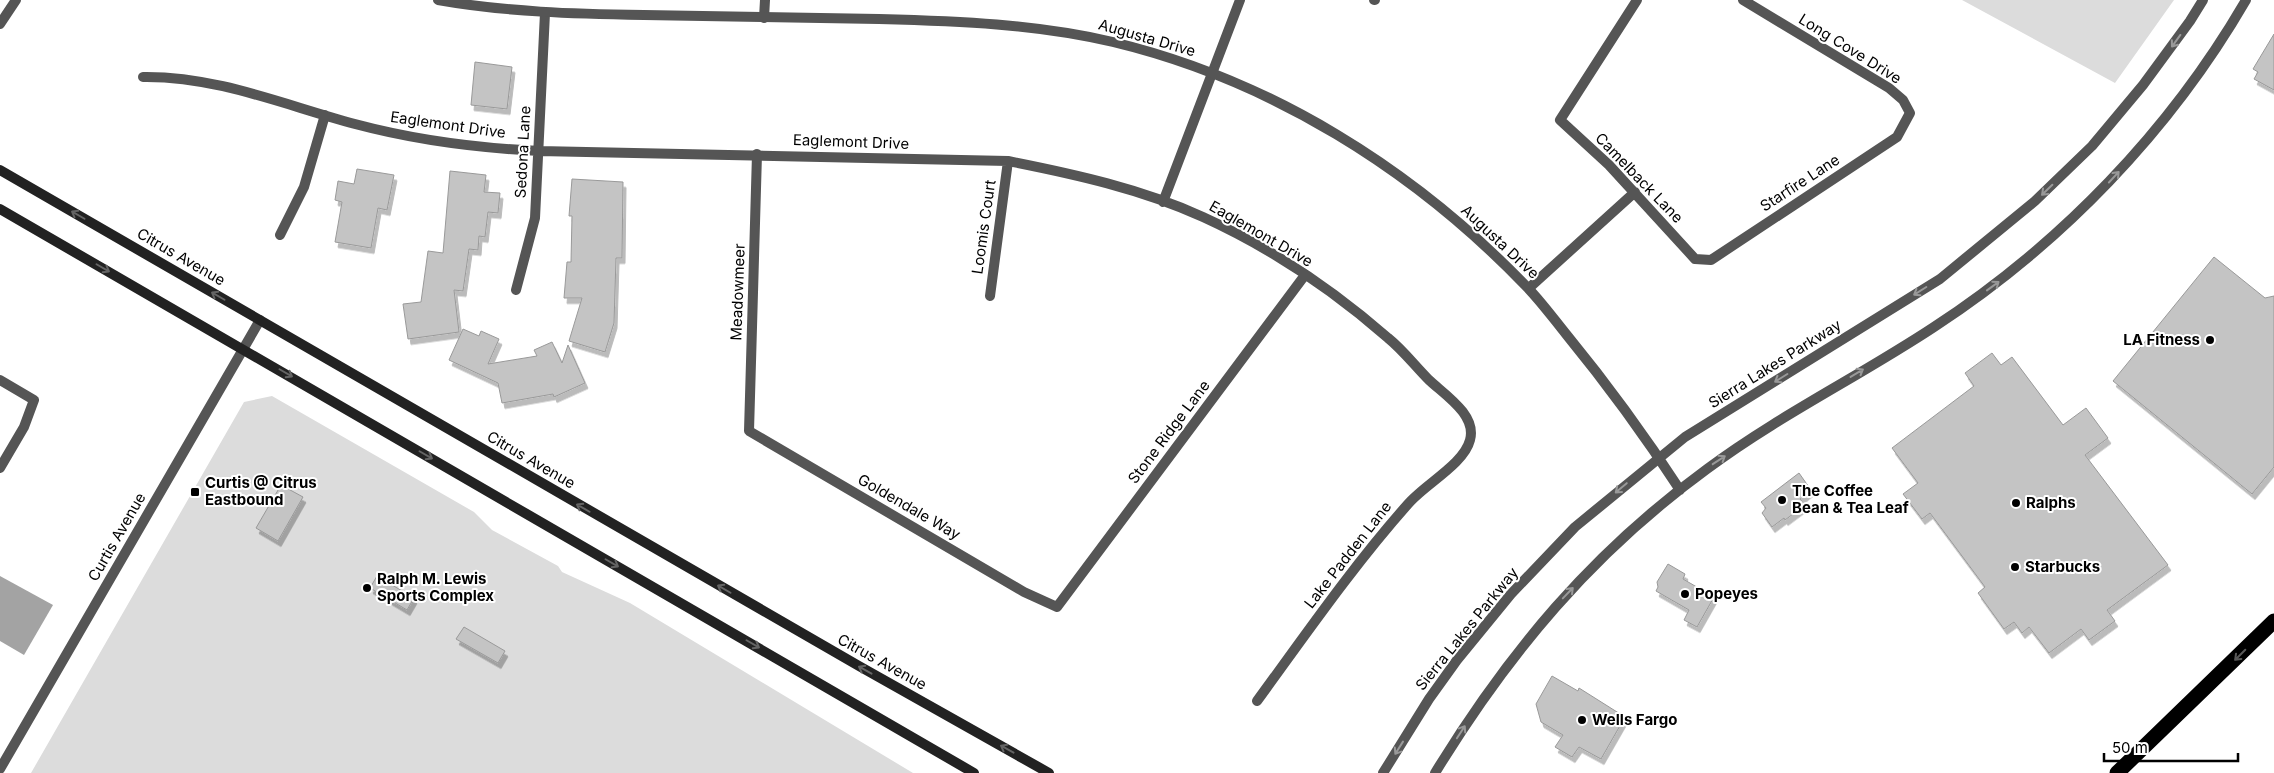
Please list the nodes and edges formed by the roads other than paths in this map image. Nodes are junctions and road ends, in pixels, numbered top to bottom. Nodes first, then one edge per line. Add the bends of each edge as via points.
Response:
1 (16, 0) edge
2 (438, 0) edge
3 (765, 0) edge
4 (1240, 0) edge
5 (1636, 0) edge
6 (1743, 0) edge
7 (2203, 0) edge
8 (2246, 0) edge
9 (545, 13) junction
10 (764, 18) junction
11 (0, 24) edge
12 (1212, 74) junction
13 (143, 77) dead end
14 (1910, 113) joint
15 (325, 115) junction
16 (539, 151) junction
17 (757, 154) junction
18 (1008, 161) junction
19 (0, 170) edge
20 (1635, 192) junction
21 (1163, 202) junction
22 (0, 209) edge
23 (280, 235) dead end
24 (1695, 259) joint
25 (1305, 276) junction
26 (1528, 288) junction
27 (516, 290) dead end
28 (990, 296) dead end
29 (260, 320) junction
30 (244, 348) junction
31 (0, 380) edge
32 (749, 431) joint
33 (1471, 438) joint
34 (1659, 458) junction
35 (0, 468) edge
36 (1680, 490) junction
37 (1056, 607) joint
38 (2274, 621) edge
39 (1257, 701) dead end
40 (0, 769) edge
41 (974, 773) edge
42 (1050, 773) edge
43 (1383, 773) edge
44 (1435, 773) edge
45 (2117, 773) edge

1 - 11 street
2 - 9 street, Augusta Drive
3 - 10 street
4 - 12 street
5 - 20 street, Camelback Lane via 1560,120
6 - 14 street, Long Cove Drive via 1889,88
7 -> 34 street, Sierra Lakes Parkway via 2143,86 2092,146 2035,201 1940,279 1695,431
36 -> 8 street via 1708,468 1819,396 1934,328 2002,279 2043,244 2147,141 2200,73
9 - 10 street, Augusta Drive
9 - 16 street, Sedona Lane
10 - 12 street, Augusta Drive via 996,24 1060,31 1113,42
12 - 21 street
12 - 26 street, Augusta Drive via 1305,116 1400,175 1465,228
13 - 15 street, Eaglemont Drive via 178,78 222,85
14 - 24 street, Starfire Lane via 1897,137 1711,260
15 - 16 street, Eaglemont Drive via 417,138
15 - 23 street via 304,187
16 - 17 street, Eaglemont Drive
16 - 27 street, Sedona Lane via 535,218
17 - 18 street, Eaglemont Drive
17 - 32 street, Meadowmeer
18 - 21 street, Eaglemont Drive via 1068,172
18 - 28 street, Loomis Court
29 -> 19 main road, Citrus Avenue
20 - 24 street, Camelback Lane
20 - 26 street
21 - 25 street, Eaglemont Drive via 1203,217
22 -> 30 main road
25 - 33 street, Eaglemont Drive via 1360,314 1390,340 1466,416
25 - 37 street, Stone Ridge Lane
26 - 34 street, Augusta Drive via 1584,356
29 - 30 street, Curtis Avenue
42 -> 29 main road, Citrus Avenue
30 - 40 street, Curtis Avenue
30 -> 41 main road
31 - 35 street via 34,400 24,426
32 - 37 street, Goldendale Way via 1024,592
33 - 39 street, Lake Padden Lane via 1459,460 1416,495 1385,531
34 - 36 street, Augusta Drive
34 -> 43 street, Sierra Lakes Parkway via 1575,527 1511,594 1429,699
44 -> 36 street via 1472,715 1535,629 1612,549
38 -> 45 highway

